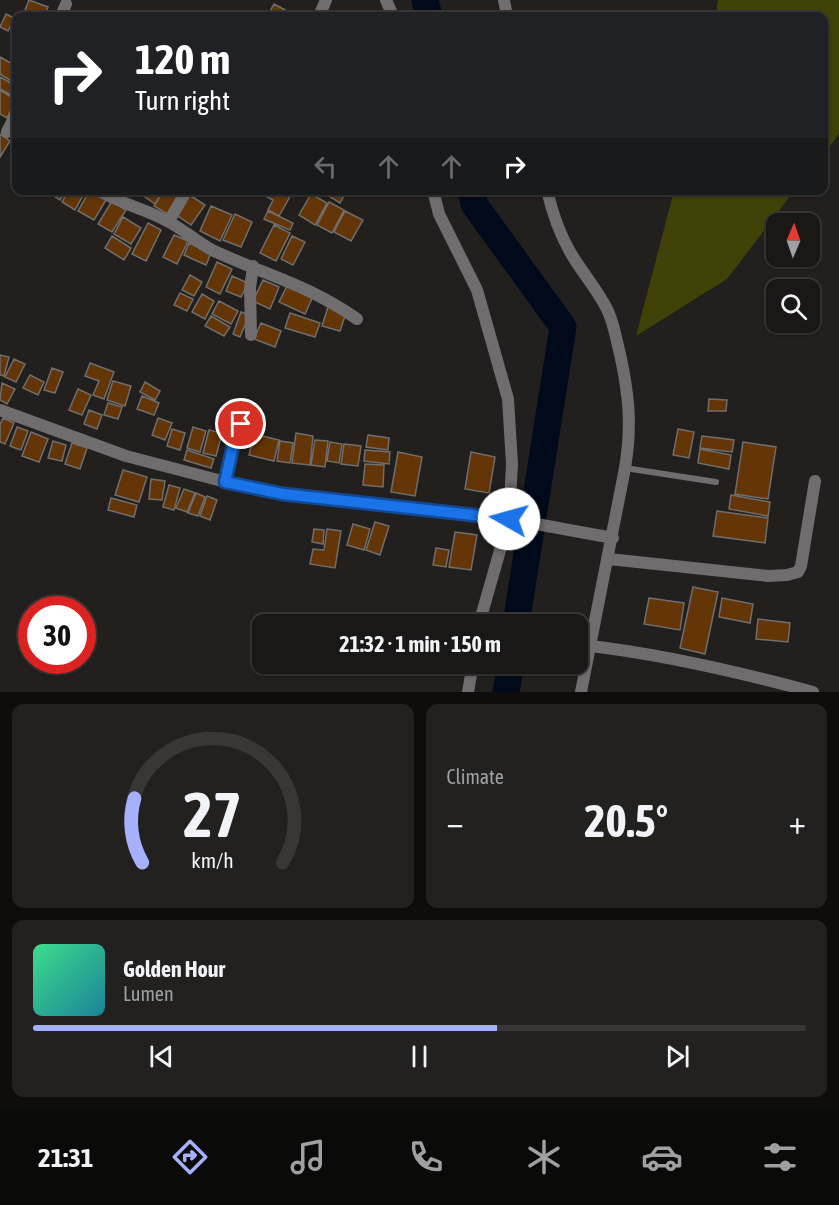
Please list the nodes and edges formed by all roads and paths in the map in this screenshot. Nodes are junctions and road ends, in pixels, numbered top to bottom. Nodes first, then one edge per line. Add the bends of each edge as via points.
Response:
1 (66, 4) dead end
2 (63, 12) edge
3 (105, 195) edge
4 (184, 195) edge
5 (434, 195) edge
6 (548, 195) edge
7 (169, 221) junction
8 (253, 266) junction
9 (357, 319) dead end
10 (251, 335) dead end
11 (0, 410) edge
12 (241, 424) dead end
13 (625, 468) junction
14 (815, 481) dead end
15 (225, 482) junction
16 (716, 482) dead end
17 (509, 519) junction
18 (613, 538) junction
19 (609, 559) junction
20 (482, 614) edge
21 (591, 646) junction
22 (471, 674) edge
23 (468, 692) edge
24 (581, 692) edge
25 (813, 692) edge

1 - 2 street
3 - 7 street
4 - 7 street
5 - 17 street via 439,214 477,290 508,399 512,464
6 - 13 street via 564,240 614,326 629,401
7 - 8 street via 210,249
8 - 9 street via 332,302
8 - 10 street
11 - 15 street via 126,456
12 - 15 street
13 - 16 lane
13 - 18 street
14 - 19 street via 798,572 768,576
15 - 17 street via 283,494
17 - 18 street
17 - 20 street
18 - 19 street
19 - 21 street
21 - 24 street
21 - 25 street via 648,653
22 - 23 street

